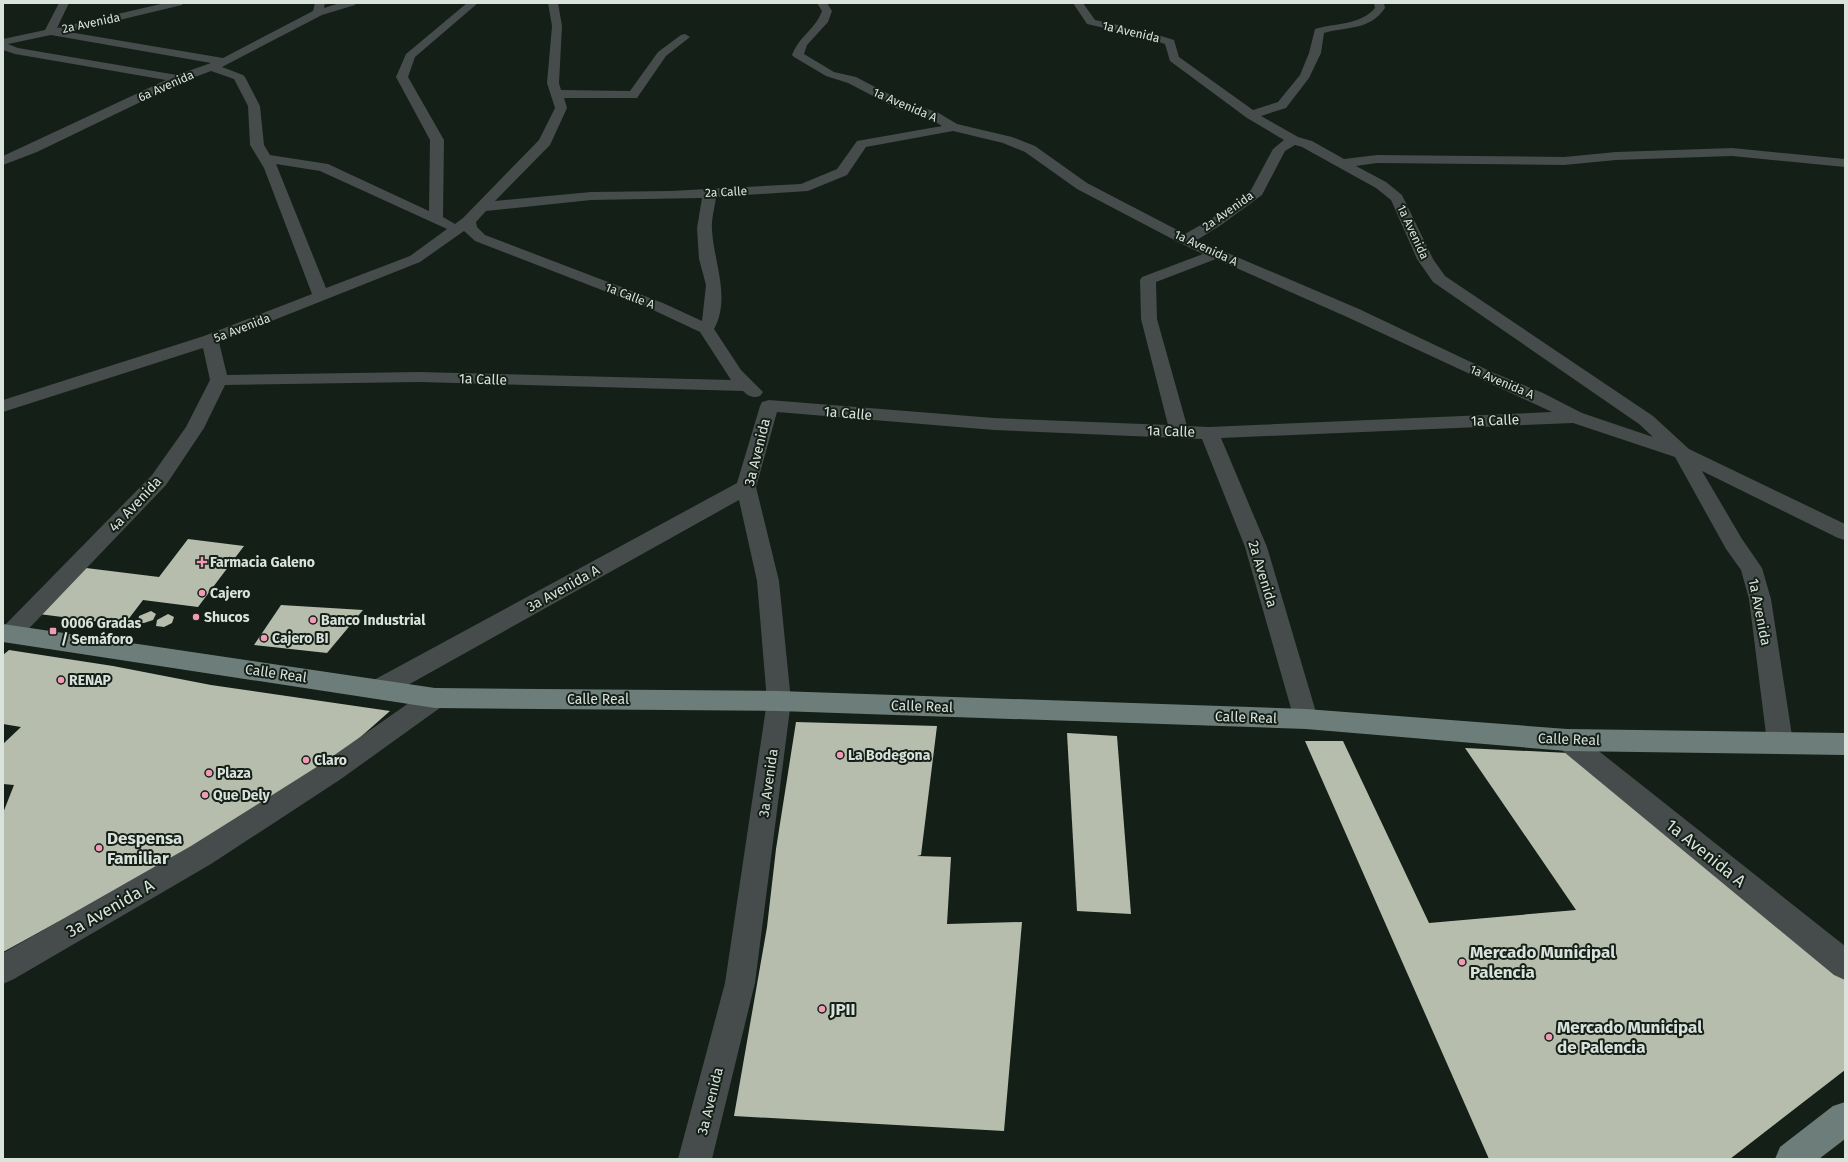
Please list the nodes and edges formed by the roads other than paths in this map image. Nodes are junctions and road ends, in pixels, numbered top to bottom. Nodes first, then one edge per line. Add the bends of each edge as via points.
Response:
1 (64, 3) edge
2 (178, 3) edge
3 (351, 3) edge
4 (473, 3) edge
5 (553, 3) edge
6 (822, 3) edge
7 (1078, 3) edge
8 (1379, 3) edge
9 (319, 8) edge
10 (50, 32) junction
11 (685, 36) dead end
12 (3, 42) edge
13 (3, 46) edge
14 (225, 62) junction
15 (210, 67) junction
16 (178, 80) junction
17 (556, 94) junction
18 (1251, 115) junction
19 (953, 127) junction
20 (1293, 140) junction
21 (266, 158) junction
22 (3, 161) edge
23 (1342, 163) junction
24 (1845, 163) edge
25 (710, 193) junction
26 (482, 207) junction
27 (436, 219) junction
28 (462, 225) junction
29 (1185, 240) junction
30 (1216, 254) junction
31 (321, 296) junction
32 (706, 328) junction
33 (210, 340) junction
34 (219, 380) junction
35 (747, 386) junction
36 (3, 406) edge
37 (769, 406) junction
38 (1575, 417) junction
39 (1179, 431) junction
40 (1209, 433) junction
41 (1682, 453) junction
42 (746, 487) junction
43 (1845, 533) edge
44 (5, 636) edge
45 (381, 688) junction
46 (435, 698) junction
47 (779, 700) junction
48 (1306, 719) junction
49 (1567, 740) junction
50 (1780, 742) junction
51 (1845, 744) edge
52 (1845, 965) edge
53 (3, 969) edge
54 (1845, 1118) edge
55 (695, 1159) edge
56 (1792, 1159) edge

1 - 10 street
2 - 10 street, 2a Avenida
3 - 9 street, 6a Avenida
4 - 27 street via 410,56 402,77 437,140
5 - 17 street, 5a Avenida via 557,26 553,84
6 - 19 street, 1a Avenida A via 827,11 823,22 802,44 798,55 830,74 852,80 902,106 933,115
7 - 18 street, 1a Avenida via 1091,22 1118,30 1156,36 1170,42 1174,59
8 - 18 street via 1380,8 1375,16 1367,21 1333,26 1319,31 1315,53 1305,76 1282,105
9 - 14 street, 6a Avenida
10 - 12 street, 2a Avenida
10 - 14 street
11 - 17 street via 662,54 634,95
13 - 16 street via 40,56
14 - 15 street, 6a Avenida
15 - 16 street, 6a Avenida
15 - 21 street via 239,77 254,106 257,145
16 - 22 street, 6a Avenida
17 - 26 street, 5a Avenida via 561,108 545,142
18 - 20 street, 1a Avenida
19 - 25 street, 2a Calle via 862,144 842,172 803,188
19 - 29 street, 1a Avenida A via 1007,140 1030,149 1082,186
20 - 23 street, 1a Avenida via 1308,144
20 - 29 street, 2a Avenida via 1280,149 1257,192 1216,222
21 - 27 street via 323,167
21 - 31 street
23 - 24 street via 1377,159 1564,161 1616,156 1732,152
23 - 41 street, 1a Avenida via 1381,185 1397,198 1425,259 1439,279 1646,420
25 - 26 street, 2a Calle via 591,196
25 - 32 street via 704,228 707,259 714,285 712,318
26 - 28 street, 5a Avenida
27 - 28 street
28 - 31 street, 5a Avenida via 415,259
28 - 32 street, 1a Calle A via 480,238 657,306
29 - 30 street, 1a Avenida A
30 - 38 street, 1a Avenida A via 1353,313
30 - 39 street via 1148,280 1149,318
31 - 33 street, 5a Avenida
32 - 35 street via 734,373
33 - 34 street
33 - 36 street, 5a Avenida
34 - 35 street, 1a Calle via 419,377
34 - 44 street, 4a Avenida via 195,428 159,480
35 - 37 street
37 - 39 street, 1a Calle via 994,424
37 - 42 street, 3a Avenida
38 - 40 street, 1a Calle
38 - 41 street, 1a Avenida A
39 - 40 street, 1a Calle
40 - 48 street, 2a Avenida via 1256,547
41 - 43 street, 1a Avenida
41 - 50 street, 1a Avenida via 1734,544 1751,568 1760,599
42 - 45 street, 3a Avenida A
42 - 47 street, 3a Avenida via 768,581
44 - 45 main road, Calle Real
45 - 46 main road, Calle Real
46 - 47 main road, Calle Real
46 - 53 street, 3a Avenida A via 332,771 201,855
47 - 48 main road, Calle Real
47 - 55 street, 3a Avenida via 740,983
48 - 49 main road, Calle Real
49 - 50 main road, Calle Real
49 - 52 street, 1a Avenida A
50 - 51 main road, Calle Real
54 - 56 main road

